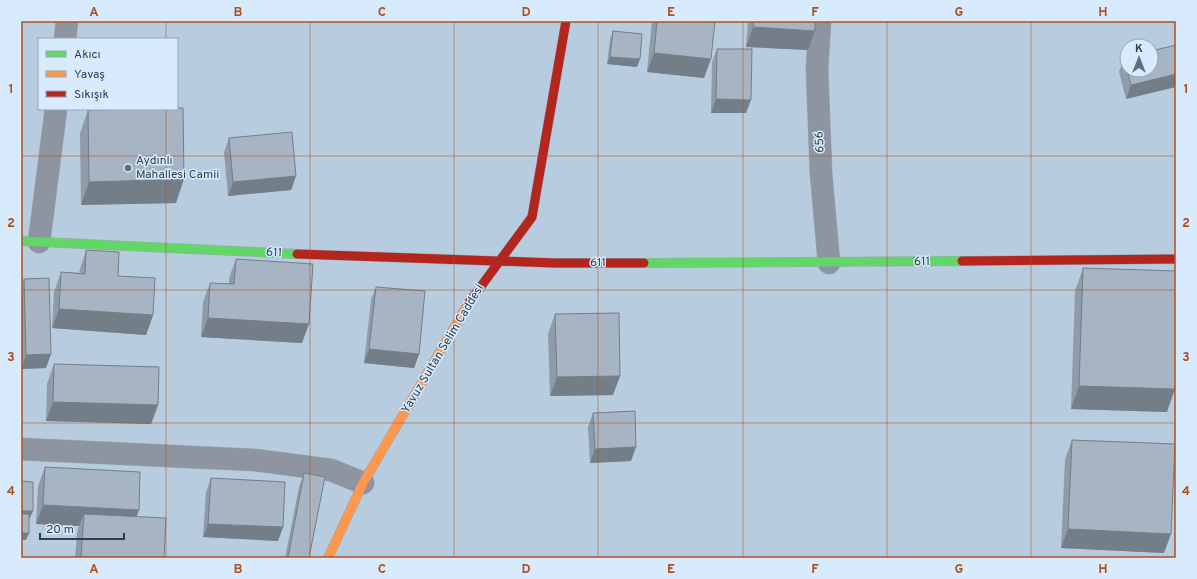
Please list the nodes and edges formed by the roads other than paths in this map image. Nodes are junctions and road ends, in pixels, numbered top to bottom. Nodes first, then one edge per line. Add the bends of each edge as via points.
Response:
1 (67, 21) edge
2 (566, 21) edge
3 (820, 21) edge
4 (65, 38) edge
5 (56, 110) edge
6 (30, 241) edge
7 (1176, 259) edge
8 (500, 261) junction
9 (829, 262) junction
10 (21, 450) edge
11 (363, 483) junction
12 (328, 558) edge

1 - 4 street
2 - 8 street, Yavuz Sultan Selim Caddesi via 532,217
3 - 9 street, 656 via 817,69 820,157
5 - 6 street
6 - 8 street, 611 via 354,257
7 - 9 street, 611
8 - 9 street, 611
8 - 11 street, Yavuz Sultan Selim Caddesi via 470,301
10 - 11 street via 254,460 331,470
11 - 12 street, Yavuz Sultan Selim Caddesi

